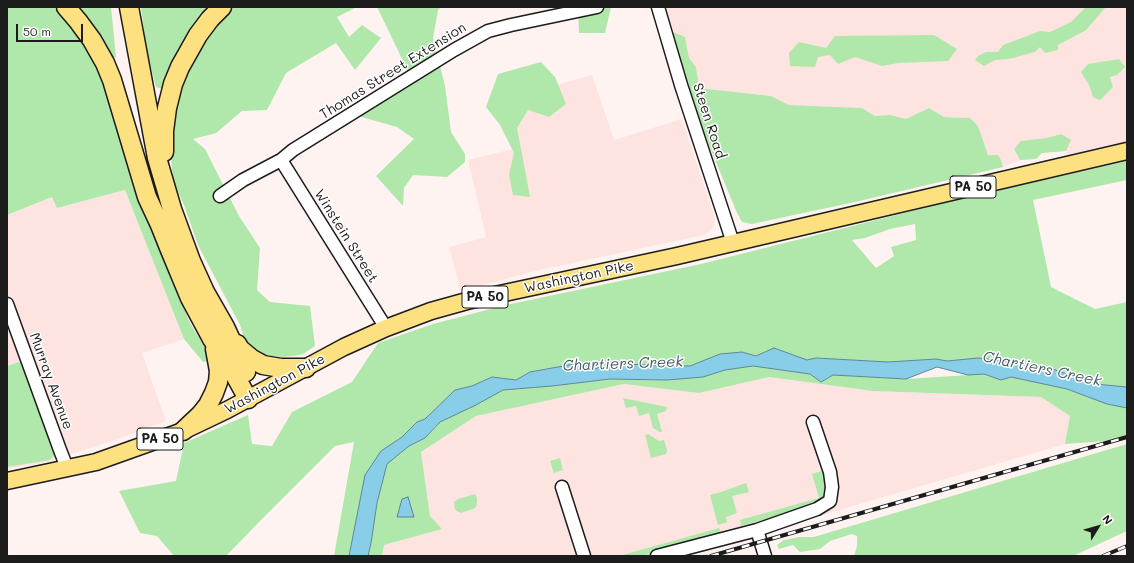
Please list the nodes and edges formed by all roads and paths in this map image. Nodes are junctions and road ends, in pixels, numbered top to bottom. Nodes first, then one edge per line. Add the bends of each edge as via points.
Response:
1 (66, 7) edge
2 (120, 7) edge
3 (129, 7) edge
4 (222, 7) edge
5 (597, 7) edge
6 (658, 7) edge
7 (1127, 151) edge
8 (281, 160) junction
9 (167, 191) junction
10 (220, 196) dead end
11 (160, 225) junction
12 (733, 243) junction
13 (7, 304) edge
14 (386, 328) junction
15 (218, 333) junction
16 (306, 368) junction
17 (253, 396) junction
18 (813, 422) dead end
19 (183, 431) junction
20 (67, 468) junction
21 (7, 481) edge
22 (562, 487) dead end
23 (757, 530) junction
24 (584, 556) edge
25 (657, 556) edge
26 (765, 556) edge

1 - 11 highway via 92,40 105,63 147,197
2 - 11 highway via 140,132
3 - 9 highway via 157,158
4 - 9 highway via 198,35 173,84 164,131
5 - 8 street, Thomas Street Extension via 488,31 293,150
6 - 12 street, Steen Road
7 - 12 main road, Washington Pike / PA 50
8 - 10 street, Thomas Street Extension via 243,180
8 - 14 street, Winstein Street
9 - 15 highway via 179,232 206,292
11 - 15 highway via 190,298
12 - 14 main road, Washington Pike / PA 50 via 467,301
13 - 20 street, Murray Avenue
14 - 16 main road, Washington Pike / PA 50
15 - 16 highway via 263,365
15 - 17 highway via 240,360
15 - 19 highway via 218,382 208,404
16 - 17 main road, Washington Pike / PA 50
17 - 19 main road, Washington Pike / PA 50
18 - 23 street via 830,472 830,501 816,509
19 - 20 main road, Washington Pike / PA 50 via 96,462
20 - 21 main road, Washington Pike / PA 50
22 - 24 street
23 - 25 street
23 - 26 street

